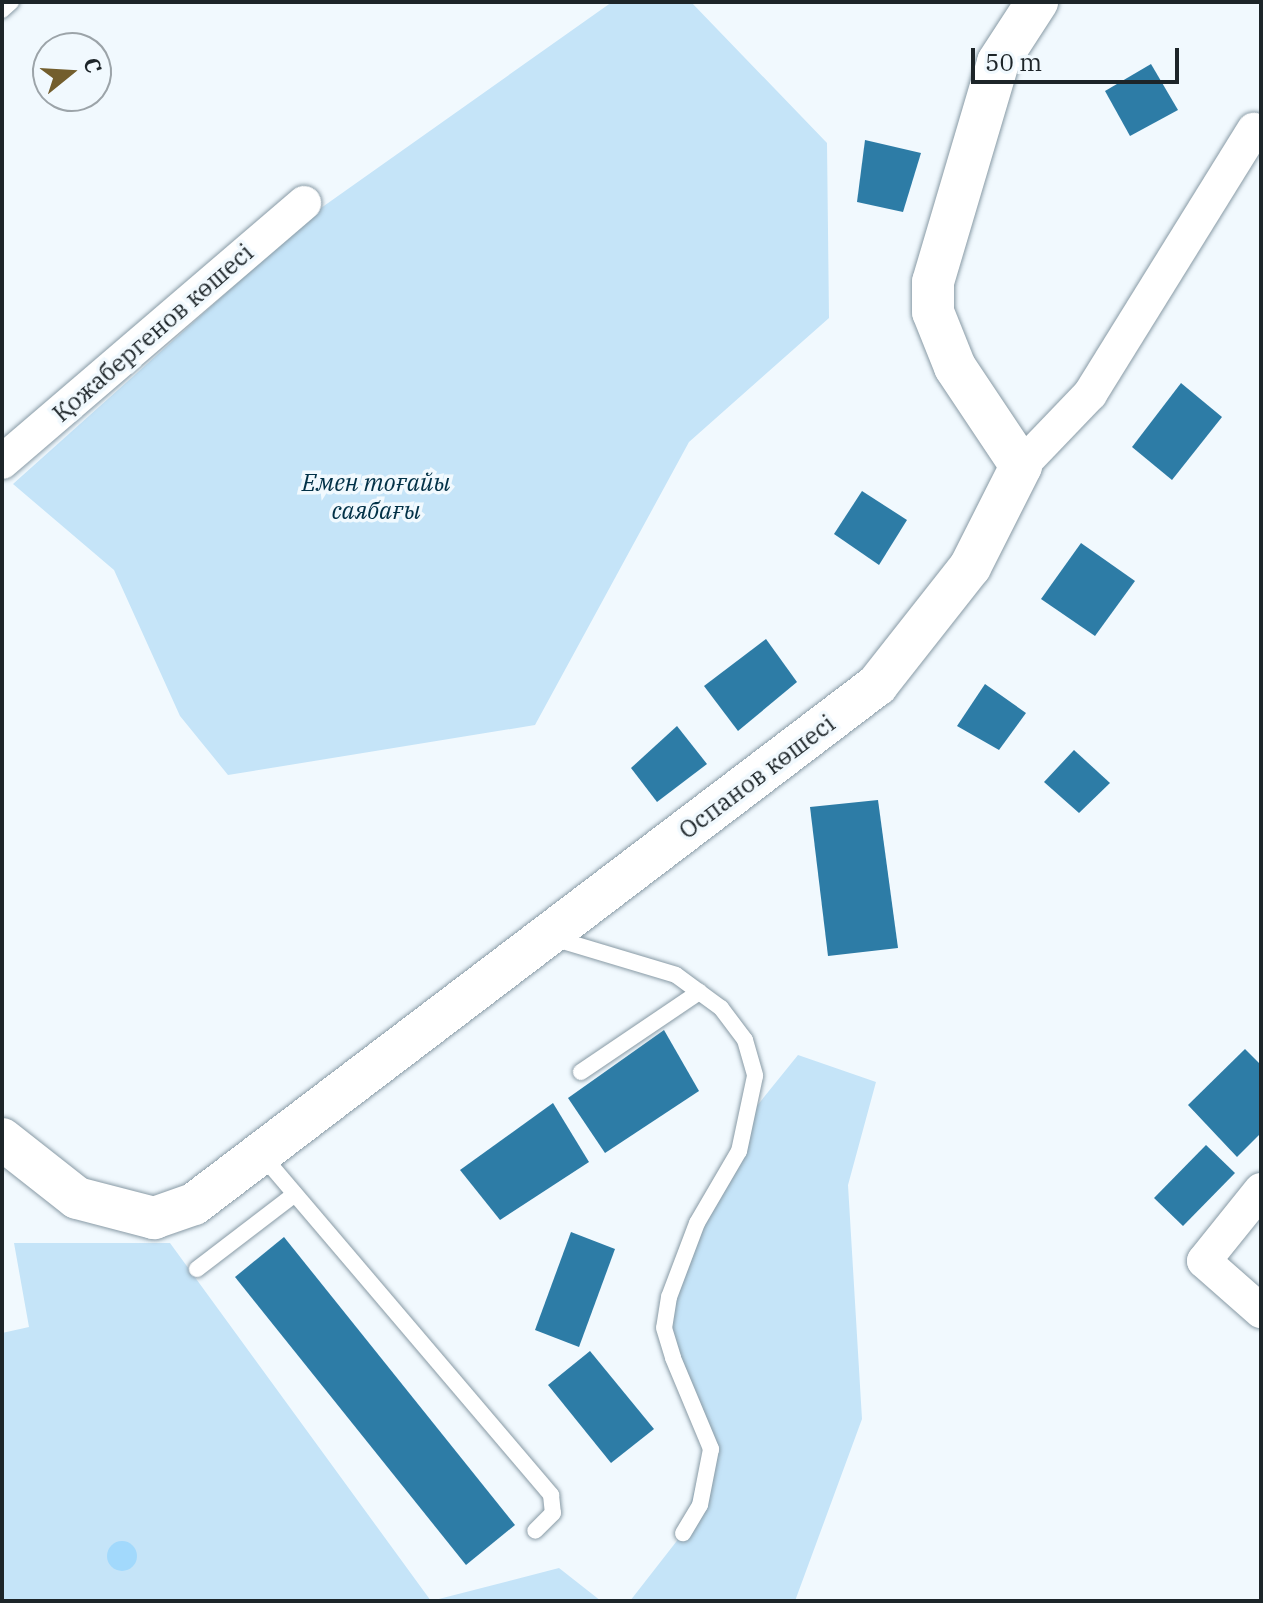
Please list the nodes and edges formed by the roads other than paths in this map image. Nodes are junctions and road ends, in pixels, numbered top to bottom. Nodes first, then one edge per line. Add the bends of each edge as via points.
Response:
1 (11, 2) edge
2 (1037, 2) edge
3 (2, 10) edge
4 (1254, 130) dead end
5 (304, 203) dead end
6 (2, 462) edge
7 (1021, 466) junction
8 (548, 937) junction
9 (699, 992) junction
10 (581, 1072) dead end
11 (2, 1139) edge
12 (260, 1153) junction
13 (1261, 1190) edge
14 (295, 1194) junction
15 (197, 1269) dead end
16 (1261, 1311) edge
17 (535, 1531) dead end
18 (683, 1533) dead end

1 - 3 lane
2 - 7 street via 998,62 933,282 933,312 955,367
4 - 7 street via 1090,394
5 - 6 street, Қожабергенов көшесі
7 - 8 street, Оспанов көшесі via 970,567 877,685
8 - 9 lane via 651,965
8 - 12 street, Оспанов көшесі
9 - 10 lane
9 - 18 lane via 745,1040 755,1076 739,1151 691,1237 669,1297 669,1343 711,1449 700,1505
11 - 12 street, Оспанов көшесі via 57,1188 154,1218 194,1204
12 - 14 lane
13 - 16 street via 1204,1261
14 - 15 lane
14 - 17 lane via 551,1495 553,1513

